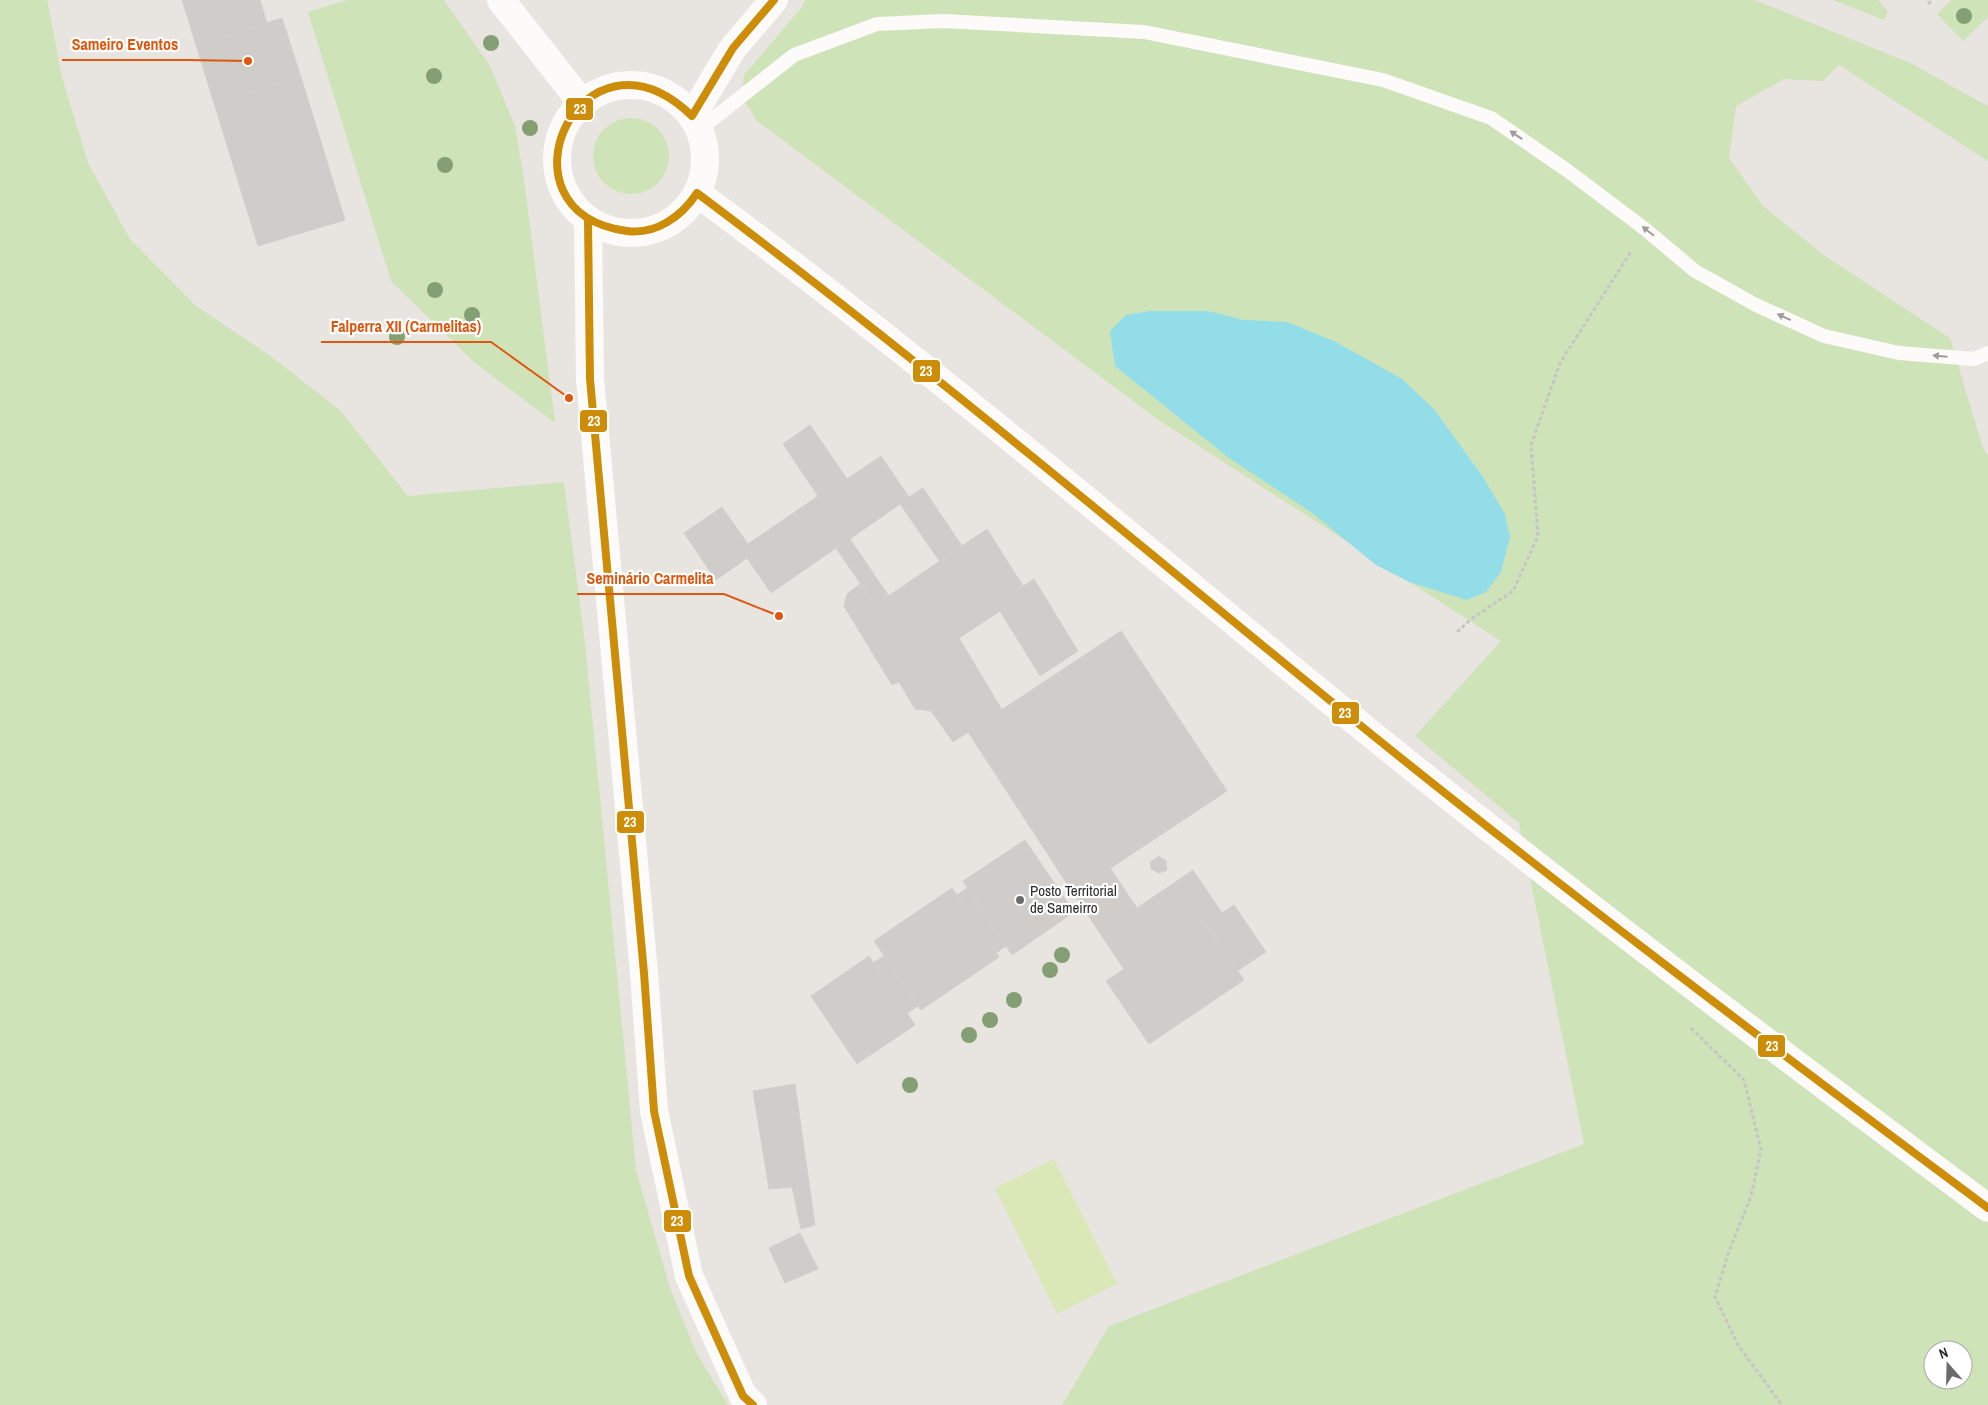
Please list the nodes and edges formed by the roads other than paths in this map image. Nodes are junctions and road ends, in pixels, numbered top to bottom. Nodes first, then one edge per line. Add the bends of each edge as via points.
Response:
1 (501, 0) edge
2 (774, 0) edge
3 (582, 102) junction
4 (695, 123) junction
5 (697, 193) junction
6 (588, 220) junction
7 (1988, 353) edge
8 (1988, 1208) edge
9 (753, 1405) edge

1 - 3 main road
2 - 4 main road via 733,48
3 - 4 main road via 619,86 640,85 660,90 678,101
3 - 6 main road via 560,134 557,163 563,190 573,207
4 - 5 main road via 704,142 705,157
7 -> 4 lane via 1974,359 1899,352 1824,336 1756,304 1696,271 1645,228 1490,118 1383,80 1144,32 944,20 877,24 794,55
5 - 6 main road via 685,210 668,223 649,231 628,234 606,229
5 - 8 main road via 812,277 1472,815 1718,1007
6 - 9 main road via 590,380 654,1111 689,1276 743,1396

